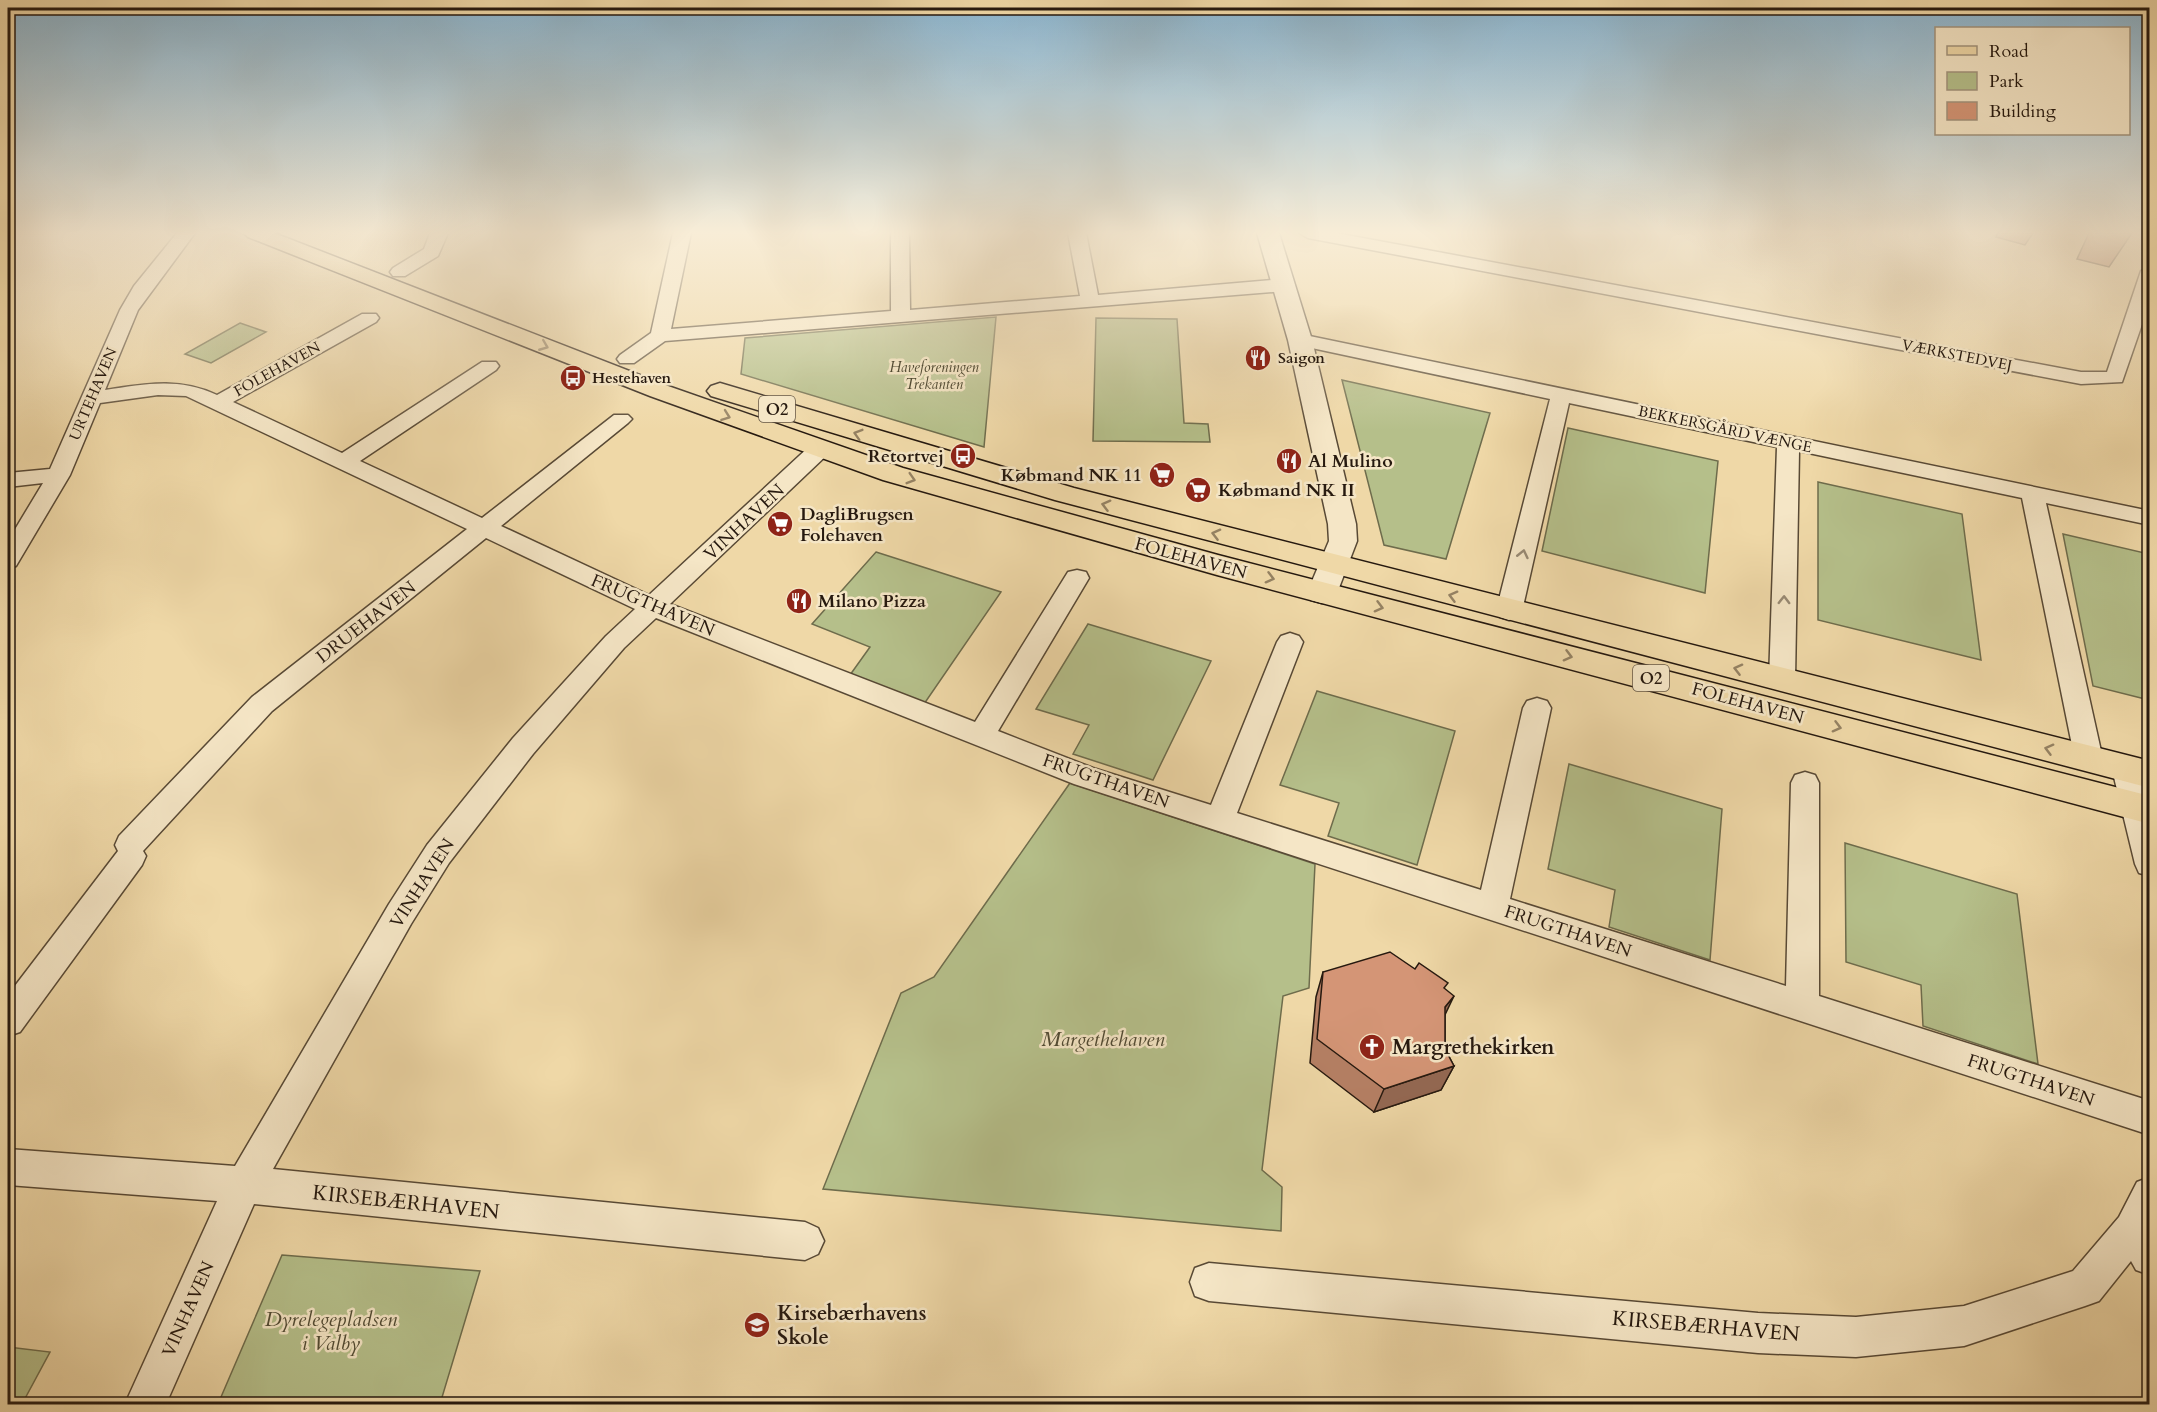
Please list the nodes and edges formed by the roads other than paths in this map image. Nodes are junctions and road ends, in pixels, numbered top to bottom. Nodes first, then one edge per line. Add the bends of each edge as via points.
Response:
1 (137, 299) edge
2 (423, 299) edge
3 (469, 299) edge
4 (668, 299) edge
5 (901, 299) edge
6 (1116, 299) edge
7 (1289, 299) edge
8 (1659, 299) edge
9 (2141, 299) edge
10 (1090, 301) joint
11 (901, 316) junction
12 (369, 318) dead end
13 (660, 336) junction
14 (1300, 340) junction
15 (627, 359) junction
16 (489, 366) dead end
17 (1561, 394) junction
18 (90, 398) junction
19 (217, 403) junction
20 (621, 419) dead end
21 (1788, 442) junction
22 (820, 449) junction
23 (343, 462) junction
24 (59, 475) junction
25 (8, 480) edge
26 (2032, 493) junction
27 (2150, 518) edge
28 (484, 528) junction
29 (8, 560) edge
30 (1077, 578) dead end
31 (1328, 579) junction
32 (653, 607) junction
33 (1509, 611) junction
34 (1290, 642) dead end
35 (1782, 680) junction
36 (1537, 708) dead end
37 (981, 736) junction
38 (2089, 760) junction
39 (1805, 783) dead end
40 (2140, 790) edge
41 (1220, 820) junction
42 (2150, 864) edge
43 (1493, 907) junction
44 (1803, 1007) junction
45 (8, 1021) edge
46 (2150, 1118) edge
47 (8, 1167) edge
48 (244, 1185) junction
49 (2150, 1195) edge
50 (805, 1241) dead end
51 (2141, 1243) edge
52 (1209, 1282) dead end
53 (145, 1404) edge

1 - 18 street, URTEHAVEN
2 -> 22 main road, FOLEHAVEN / O2
3 - 15 main road, FOLEHAVEN / O2
4 - 13 street
5 - 11 street
6 - 10 street
7 - 14 street
8 - 9 street, VÆRKSTEDVEJ via 2081,378 2115,378
10 - 11 street
11 - 13 street
12 - 19 street, FOLEHAVEN
13 - 15 street
14 - 17 street, BEKKERSGÅRD VÆNGE
14 - 31 street via 1342,524 1343,541
31 -> 15 main road, FOLEHAVEN / O2
16 - 23 street
17 - 21 street, BEKKERSGÅRD VÆNGE
33 -> 17 street
18 - 19 street, FRUGTHAVEN via 176,388
18 - 24 street, URTEHAVEN
19 - 23 street, FRUGTHAVEN
20 - 28 street, DRUEHAVEN
21 - 26 street, BEKKERSGÅRD VÆNGE
35 -> 21 street, FOLEHAVEN
22 -> 31 main road, FOLEHAVEN / O2 via 990,503
22 - 32 street, VINHAVEN
23 - 28 street, FRUGTHAVEN
24 - 25 street
24 - 29 street, URTEHAVEN
26 - 27 street, BEKKERSGÅRD VÆNGE
26 - 38 street
28 - 32 street, FRUGTHAVEN
28 - 45 street, DRUEHAVEN via 262,704 130,850
30 - 37 street
33 -> 31 main road, FOLEHAVEN / O2
31 -> 40 main road, FOLEHAVEN / O2
32 - 37 street, FRUGTHAVEN
32 - 48 street, VINHAVEN via 523,746 438,854
35 -> 33 main road, FOLEHAVEN / O2
34 - 41 street
38 -> 35 main road, FOLEHAVEN / O2
36 - 43 street
37 - 41 street, FRUGTHAVEN via 1084,776
38 - 40 main road, FOLEHAVEN / O2
39 - 44 street
40 - 42 street
41 - 43 street, FRUGTHAVEN
43 - 44 street, FRUGTHAVEN
44 - 46 street, FRUGTHAVEN
47 - 48 street, KIRSEBÆRHAVEN
48 - 50 street, KIRSEBÆRHAVEN
48 - 53 street, VINHAVEN
49 - 51 street, KIRSEBÆRHAVEN
51 - 52 street, KIRSEBÆRHAVEN via 2085,1287 1964,1326 1856,1337 1758,1333

